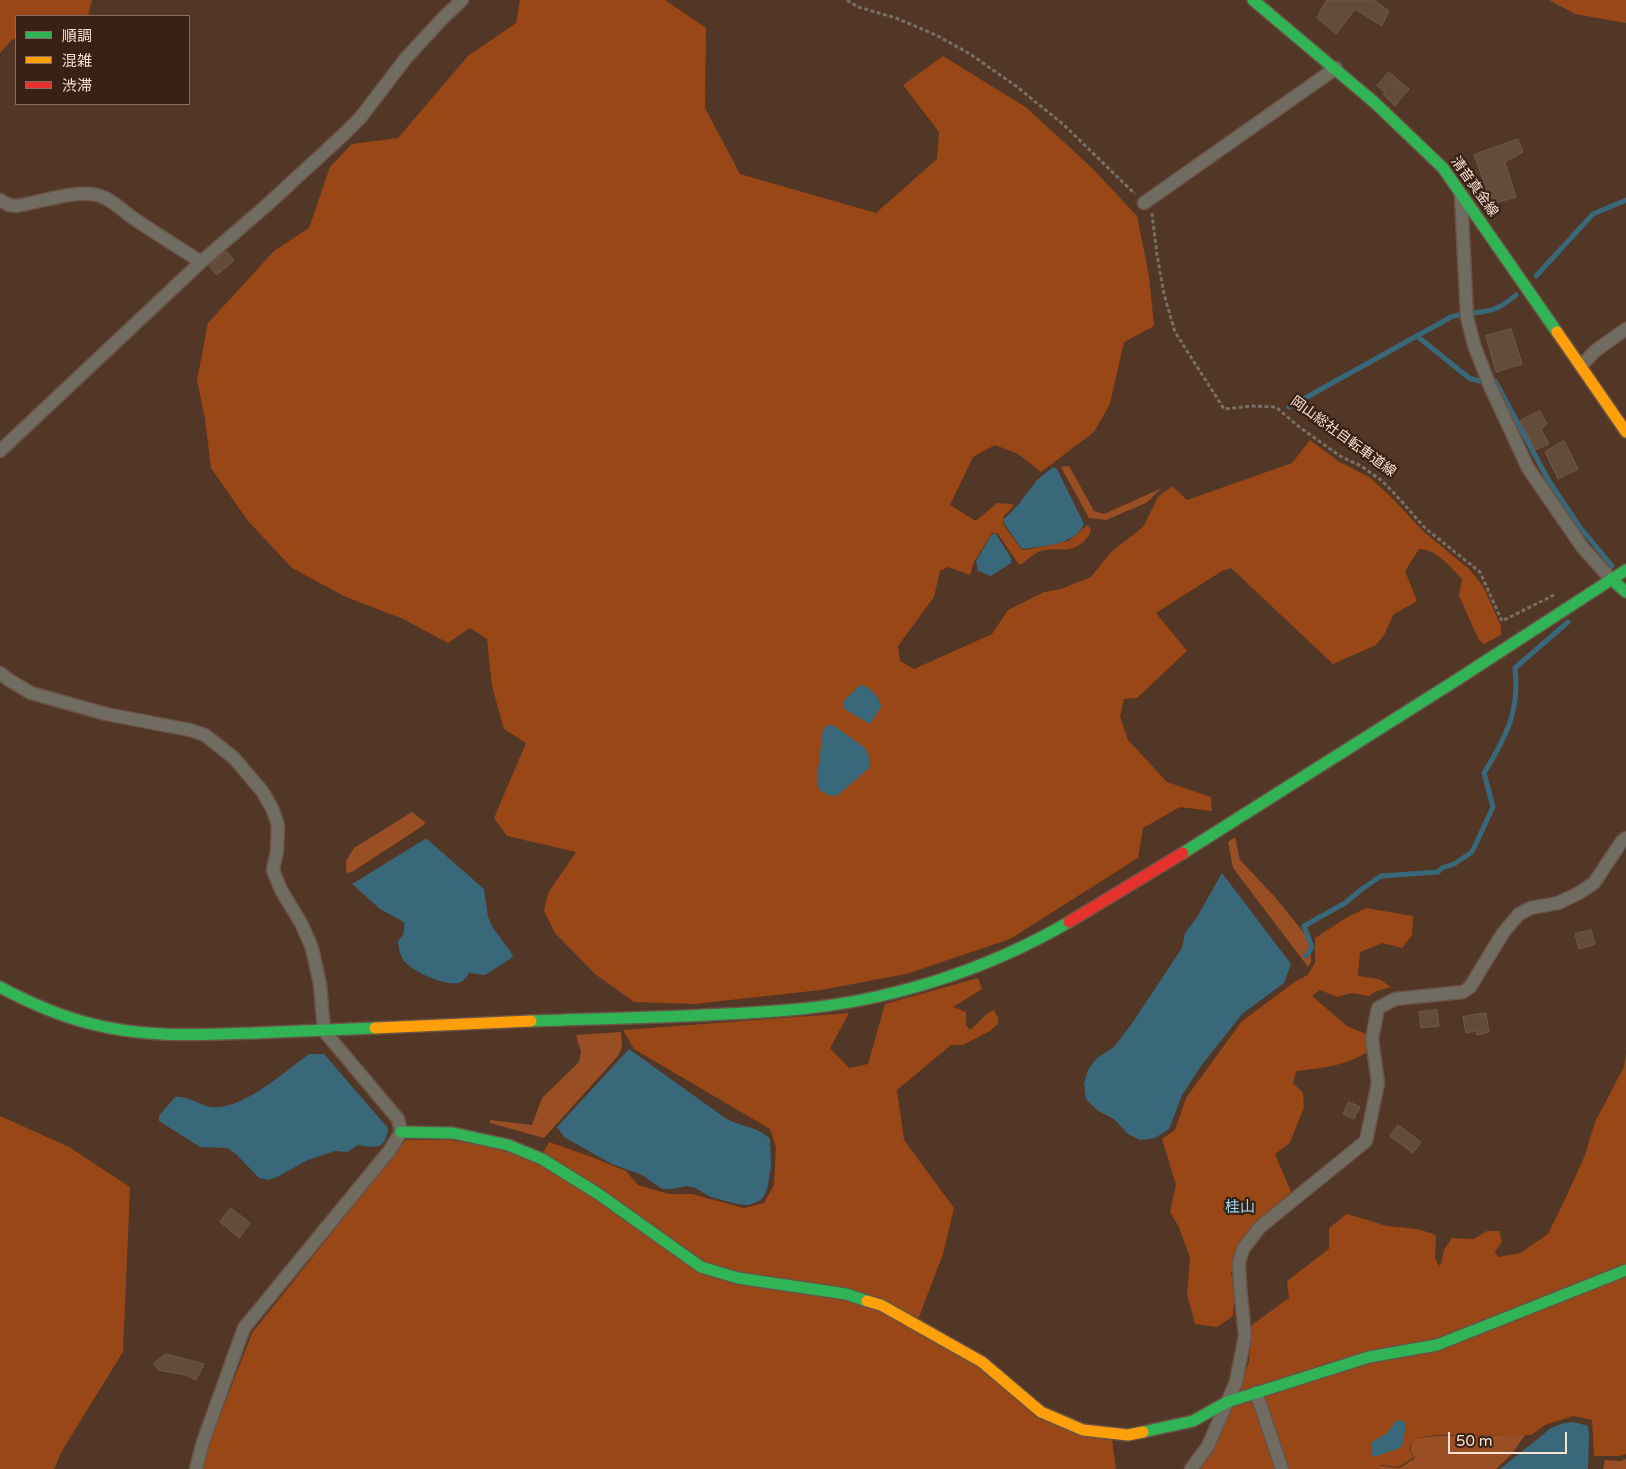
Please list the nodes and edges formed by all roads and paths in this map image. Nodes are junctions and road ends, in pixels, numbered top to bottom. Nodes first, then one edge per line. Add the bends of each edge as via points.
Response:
1 (462, 0) edge
2 (847, 0) edge
3 (1254, 0) edge
4 (1336, 68) junction
5 (1461, 192) junction
6 (0, 200) edge
7 (1144, 203) junction
8 (201, 262) junction
9 (1626, 329) edge
10 (1581, 366) junction
11 (1626, 432) edge
12 (0, 451) edge
13 (1626, 570) edge
14 (1612, 579) junction
15 (1626, 592) edge
16 (1554, 595) dead end
17 (0, 673) edge
18 (1626, 838) edge
19 (0, 987) edge
20 (324, 1031) junction
21 (402, 1132) junction
22 (1626, 1270) edge
23 (1256, 1392) junction
24 (1227, 1402) junction
25 (196, 1469) edge
26 (1191, 1469) edge
27 (1282, 1469) edge

1 - 8 street via 406,58 343,135
2 - 7 path, 岡山総社自転車道線 via 936,35 970,54 1064,125
3 - 4 street, 清音真金線
4 - 5 street, 清音真金線 via 1409,132
4 - 7 street
5 - 10 street, 清音真金線
5 - 14 street via 1467,314 1474,345 1528,468 1584,548
6 - 8 street via 16,206 66,196 98,195
7 - 16 path, 岡山総社自転車道線 via 1151,210 1162,284 1175,332 1224,409 1276,407 1340,456 1381,480 1425,528 1480,572 1502,621
8 - 12 street
9 - 10 street
10 - 11 street, 清音真金線
13 - 14 street
14 - 15 street
14 - 20 street via 1152,873 1045,936 975,968 903,990 790,1010
17 - 20 street via 31,693 106,714 205,735 234,758 262,791 278,825 273,870 312,948 320,984
18 - 24 street via 1594,883 1558,903 1531,908 1519,914 1503,933 1470,987 1463,992 1395,999 1378,1008 1372,1039 1378,1083 1366,1142 1260,1226 1243,1249 1239,1262 1246,1336 1236,1382
19 - 20 street via 56,1014 120,1031 184,1036
20 - 21 street via 398,1119
21 - 24 street via 453,1133 508,1144 542,1159 701,1267 738,1278 846,1294 881,1305 982,1362 1041,1412 1083,1430 1128,1435 1193,1421
21 - 25 street via 244,1328
22 - 23 street via 1437,1345 1369,1357
23 - 24 street
23 - 27 street
24 - 26 street via 1208,1446

